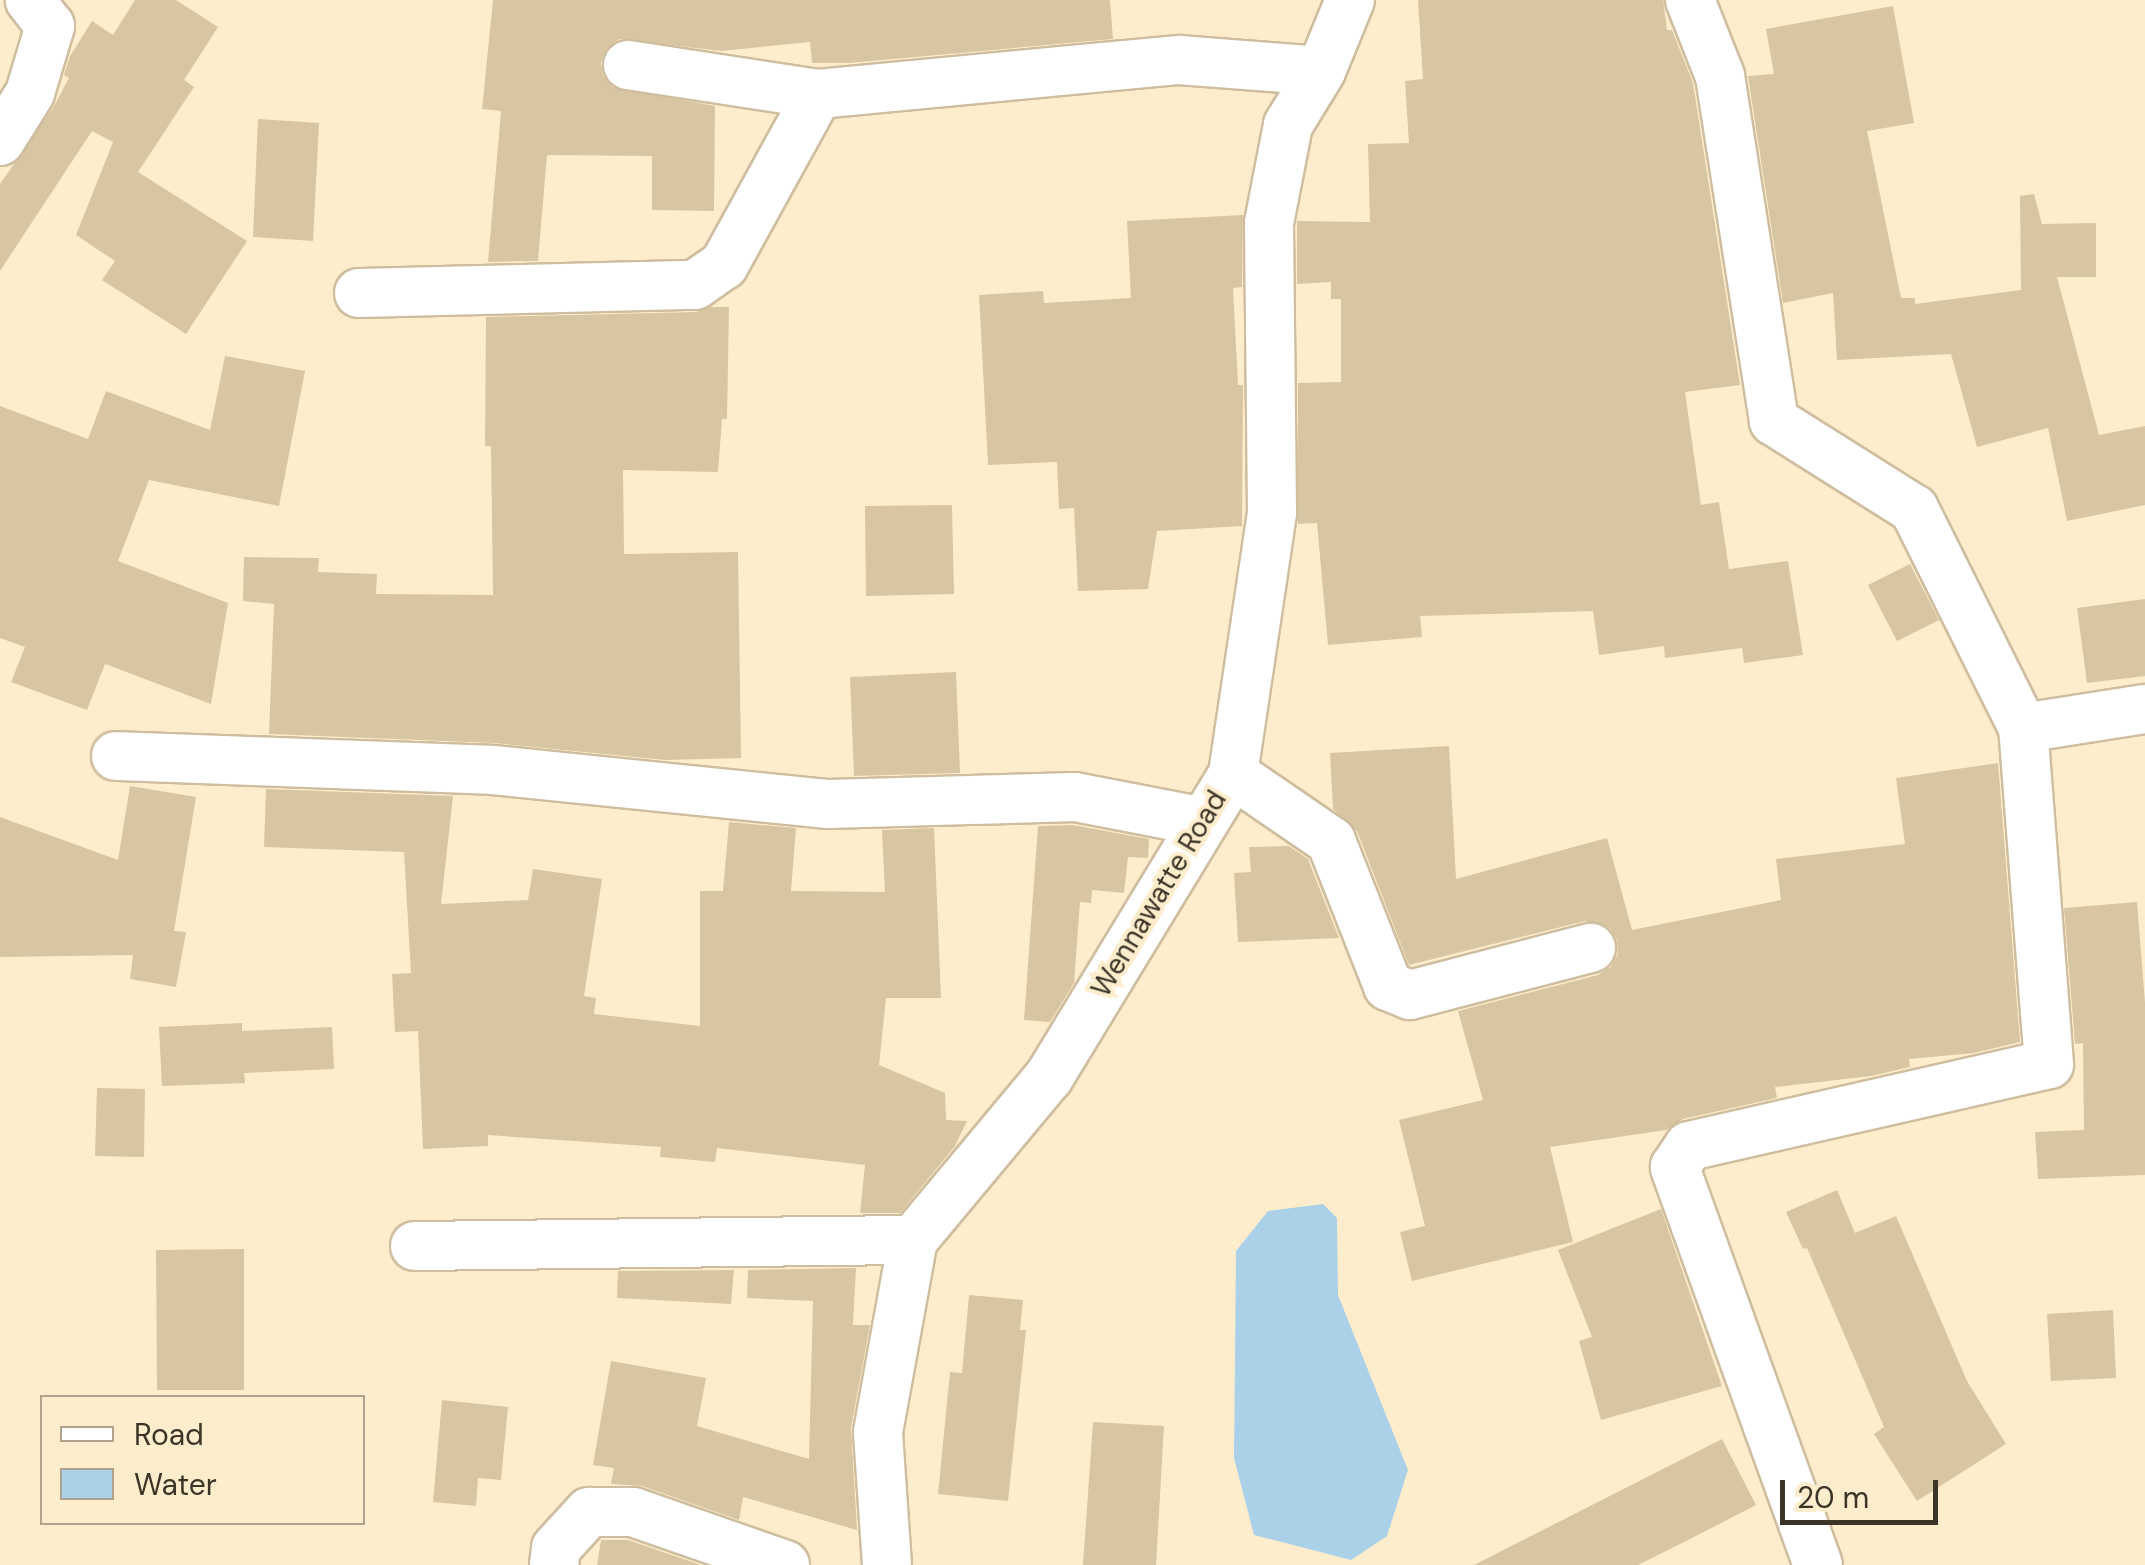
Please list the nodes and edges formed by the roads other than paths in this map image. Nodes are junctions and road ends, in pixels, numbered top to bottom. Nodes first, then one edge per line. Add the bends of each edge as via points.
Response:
1 (30, 0) edge
2 (1350, 0) edge
3 (1690, 0) edge
4 (628, 65) dead end
5 (1320, 71) junction
6 (818, 94) junction
7 (0, 141) edge
8 (360, 293) dead end
9 (2145, 709) edge
10 (2024, 728) junction
11 (116, 756) dead end
12 (1232, 774) junction
13 (1200, 821) junction
14 (1591, 948) dead end
15 (913, 1240) junction
16 (414, 1246) dead end
17 (554, 1565) edge
18 (785, 1565) edge
19 (888, 1565) edge
20 (1818, 1565) edge

1 - 7 street via 50,26 30,93
2 - 5 street, Wennawatte Road
3 - 10 street via 1720,76 1774,420 1914,508
4 - 6 street
5 - 6 street via 1179,60
5 - 12 street, Wennawatte Road via 1288,125 1269,223 1272,512
6 - 8 street via 724,265 696,285
9 - 10 street
10 - 20 street via 2049,1064 1689,1146 1675,1166
11 - 13 street via 493,770 828,804 1075,797
12 - 13 street, Wennawatte Road
12 - 14 street via 1332,841 1388,986 1410,995
13 - 15 street, Wennawatte Road via 1049,1077
15 - 16 street
15 - 19 street, Wennawatte Road via 878,1432
17 - 18 street via 556,1548 589,1512 633,1512

